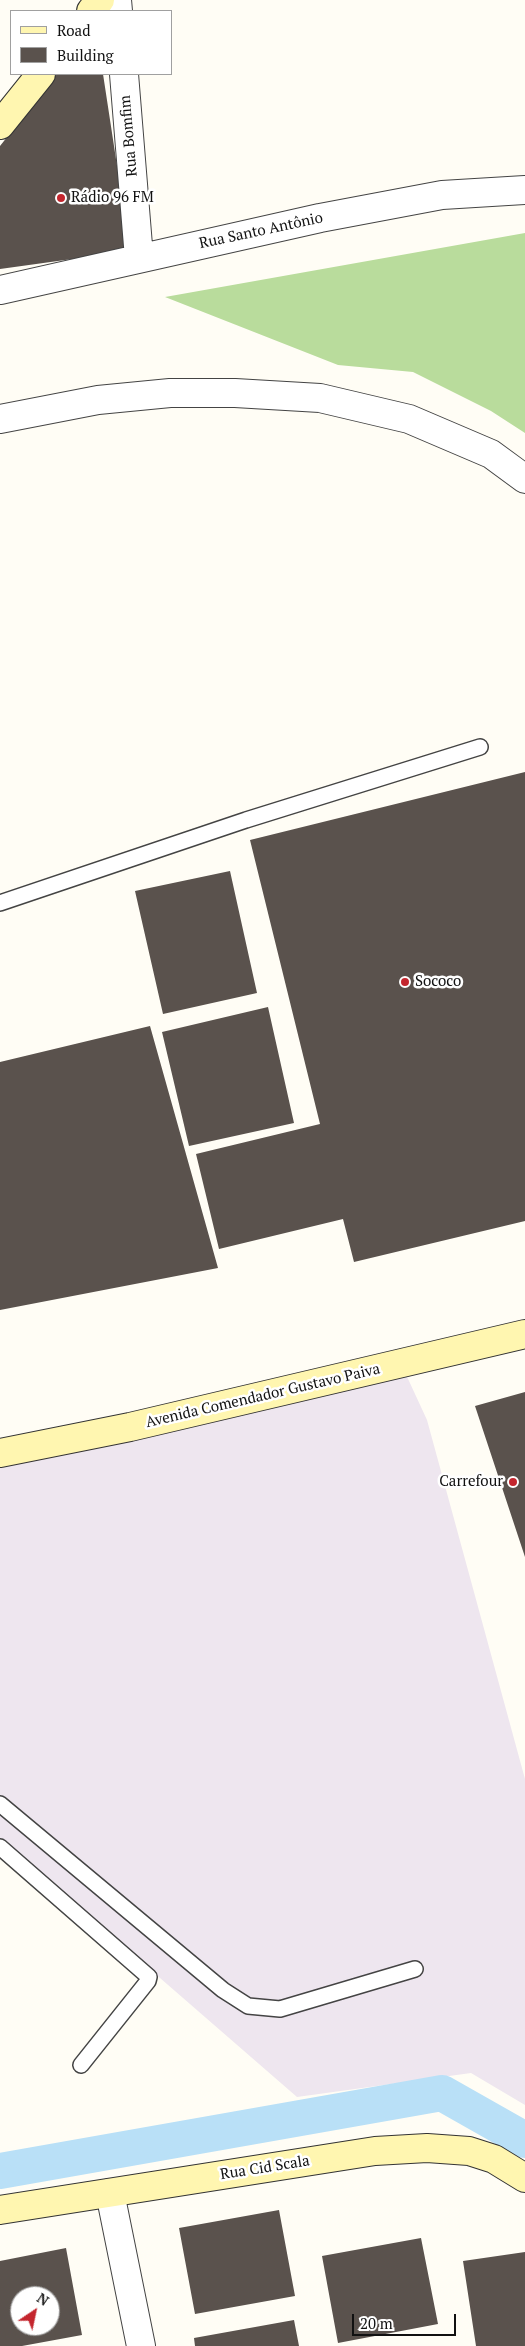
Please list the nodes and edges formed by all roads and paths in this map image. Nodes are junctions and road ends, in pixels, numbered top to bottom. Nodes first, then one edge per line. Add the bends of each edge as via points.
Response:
1 (100, 0) edge
2 (92, 10) edge
3 (40, 75) edge
4 (124, 75) edge
5 (0, 125) edge
6 (525, 190) edge
7 (139, 258) junction
8 (0, 290) edge
9 (0, 419) edge
10 (525, 479) edge
11 (480, 747) dead end
12 (0, 903) edge
13 (525, 1334) edge
14 (0, 1453) edge
15 (0, 1804) edge
16 (0, 1847) edge
17 (415, 1969) dead end
18 (81, 2065) dead end
19 (525, 2178) edge
20 (110, 2193) junction
21 (0, 2210) edge
22 (141, 2346) edge

1 - 2 street
3 - 5 street
4 - 7 street, Rua Bomfim
6 - 7 street, Rua Santo Antônio via 442,195
7 - 8 street, Rua Santo Antônio
9 - 10 street via 98,400 170,393 320,398 409,419 491,454
11 - 12 lane via 246,820
13 - 14 street, Avenida Comendador Gustavo Paiva via 130,1427
15 - 17 lane via 224,1990 248,2006 280,2010
16 - 18 lane via 149,1977
19 - 20 street, Rua Cid Scala via 494,2159 469,2151 427,2148 375,2151
20 - 21 street, Rua Cid Scala
20 - 22 street

